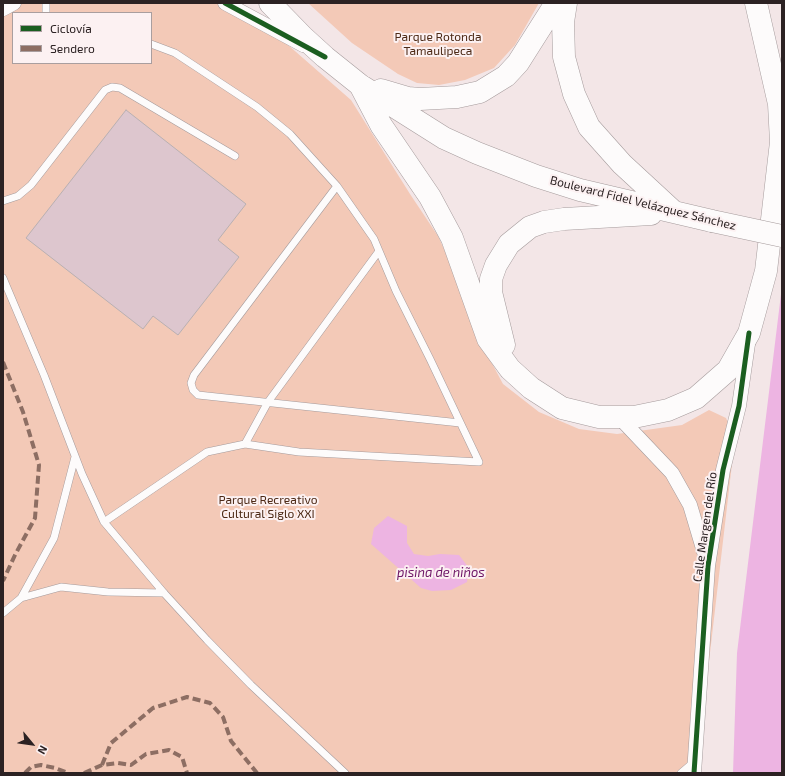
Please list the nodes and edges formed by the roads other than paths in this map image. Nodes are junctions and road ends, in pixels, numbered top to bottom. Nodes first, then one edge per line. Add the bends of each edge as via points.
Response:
1 (225, 3) edge
2 (270, 3) edge
3 (556, 3) edge
4 (566, 3) edge
5 (756, 3) edge
6 (152, 44) edge
7 (325, 57) junction
8 (360, 85) junction
9 (235, 156) dead end
10 (337, 186) junction
11 (3, 201) edge
12 (675, 213) junction
13 (782, 236) edge
14 (379, 251) junction
15 (3, 278) edge
16 (749, 334) junction
17 (510, 369) junction
18 (268, 402) junction
19 (618, 416) junction
20 (460, 423) junction
21 (245, 444) junction
22 (75, 456) junction
23 (104, 522) junction
24 (708, 566) junction
25 (164, 593) junction
26 (21, 598) junction
27 (3, 613) edge
28 (694, 767) edge
29 (345, 773) edge
30 (681, 773) edge

1 - 7 street
2 - 7 main road, Boulevard Fidel Velázquez Sánchez
3 - 8 main road via 518,63 506,76 480,92 457,97 420,99
4 - 12 main road via 563,22 564,56 574,94 590,127 622,164
5 - 16 main road via 778,104 781,142 766,271
6 - 10 lane via 175,53 257,107 290,134
7 - 8 main road, Boulevard Fidel Velázquez Sánchez
8 - 12 main road, Boulevard Fidel Velázquez Sánchez via 444,138 477,154 580,190
8 - 17 main road via 381,125 430,197 452,238 488,339
9 - 11 lane via 120,88 112,87 105,90 31,185 18,196
10 - 14 lane via 374,239
10 - 18 lane via 194,375 191,383 198,395
12 - 13 main road, Boulevard Fidel Velázquez Sánchez, bridge
12 - 17 main road via 544,222 530,227 509,244 496,265 491,279 491,292
14 - 18 lane
14 - 20 lane
15 - 22 lane
16 - 19 main road via 728,370 696,398 668,410 634,417
16 - 24 street, Calle Margen del Río via 739,406 723,470
17 - 19 main road via 531,388 562,408 599,416
18 - 20 lane
18 - 21 lane
19 - 24 street via 672,473 690,505
20 - 21 lane via 479,462 299,452
21 - 23 lane via 207,452
22 - 23 lane
22 - 26 lane via 54,538
23 - 25 lane
24 - 28 street, Calle Margen del Río
25 - 26 lane via 108,592 60,587
25 - 29 lane via 251,685
26 - 27 lane
28 - 30 lane

